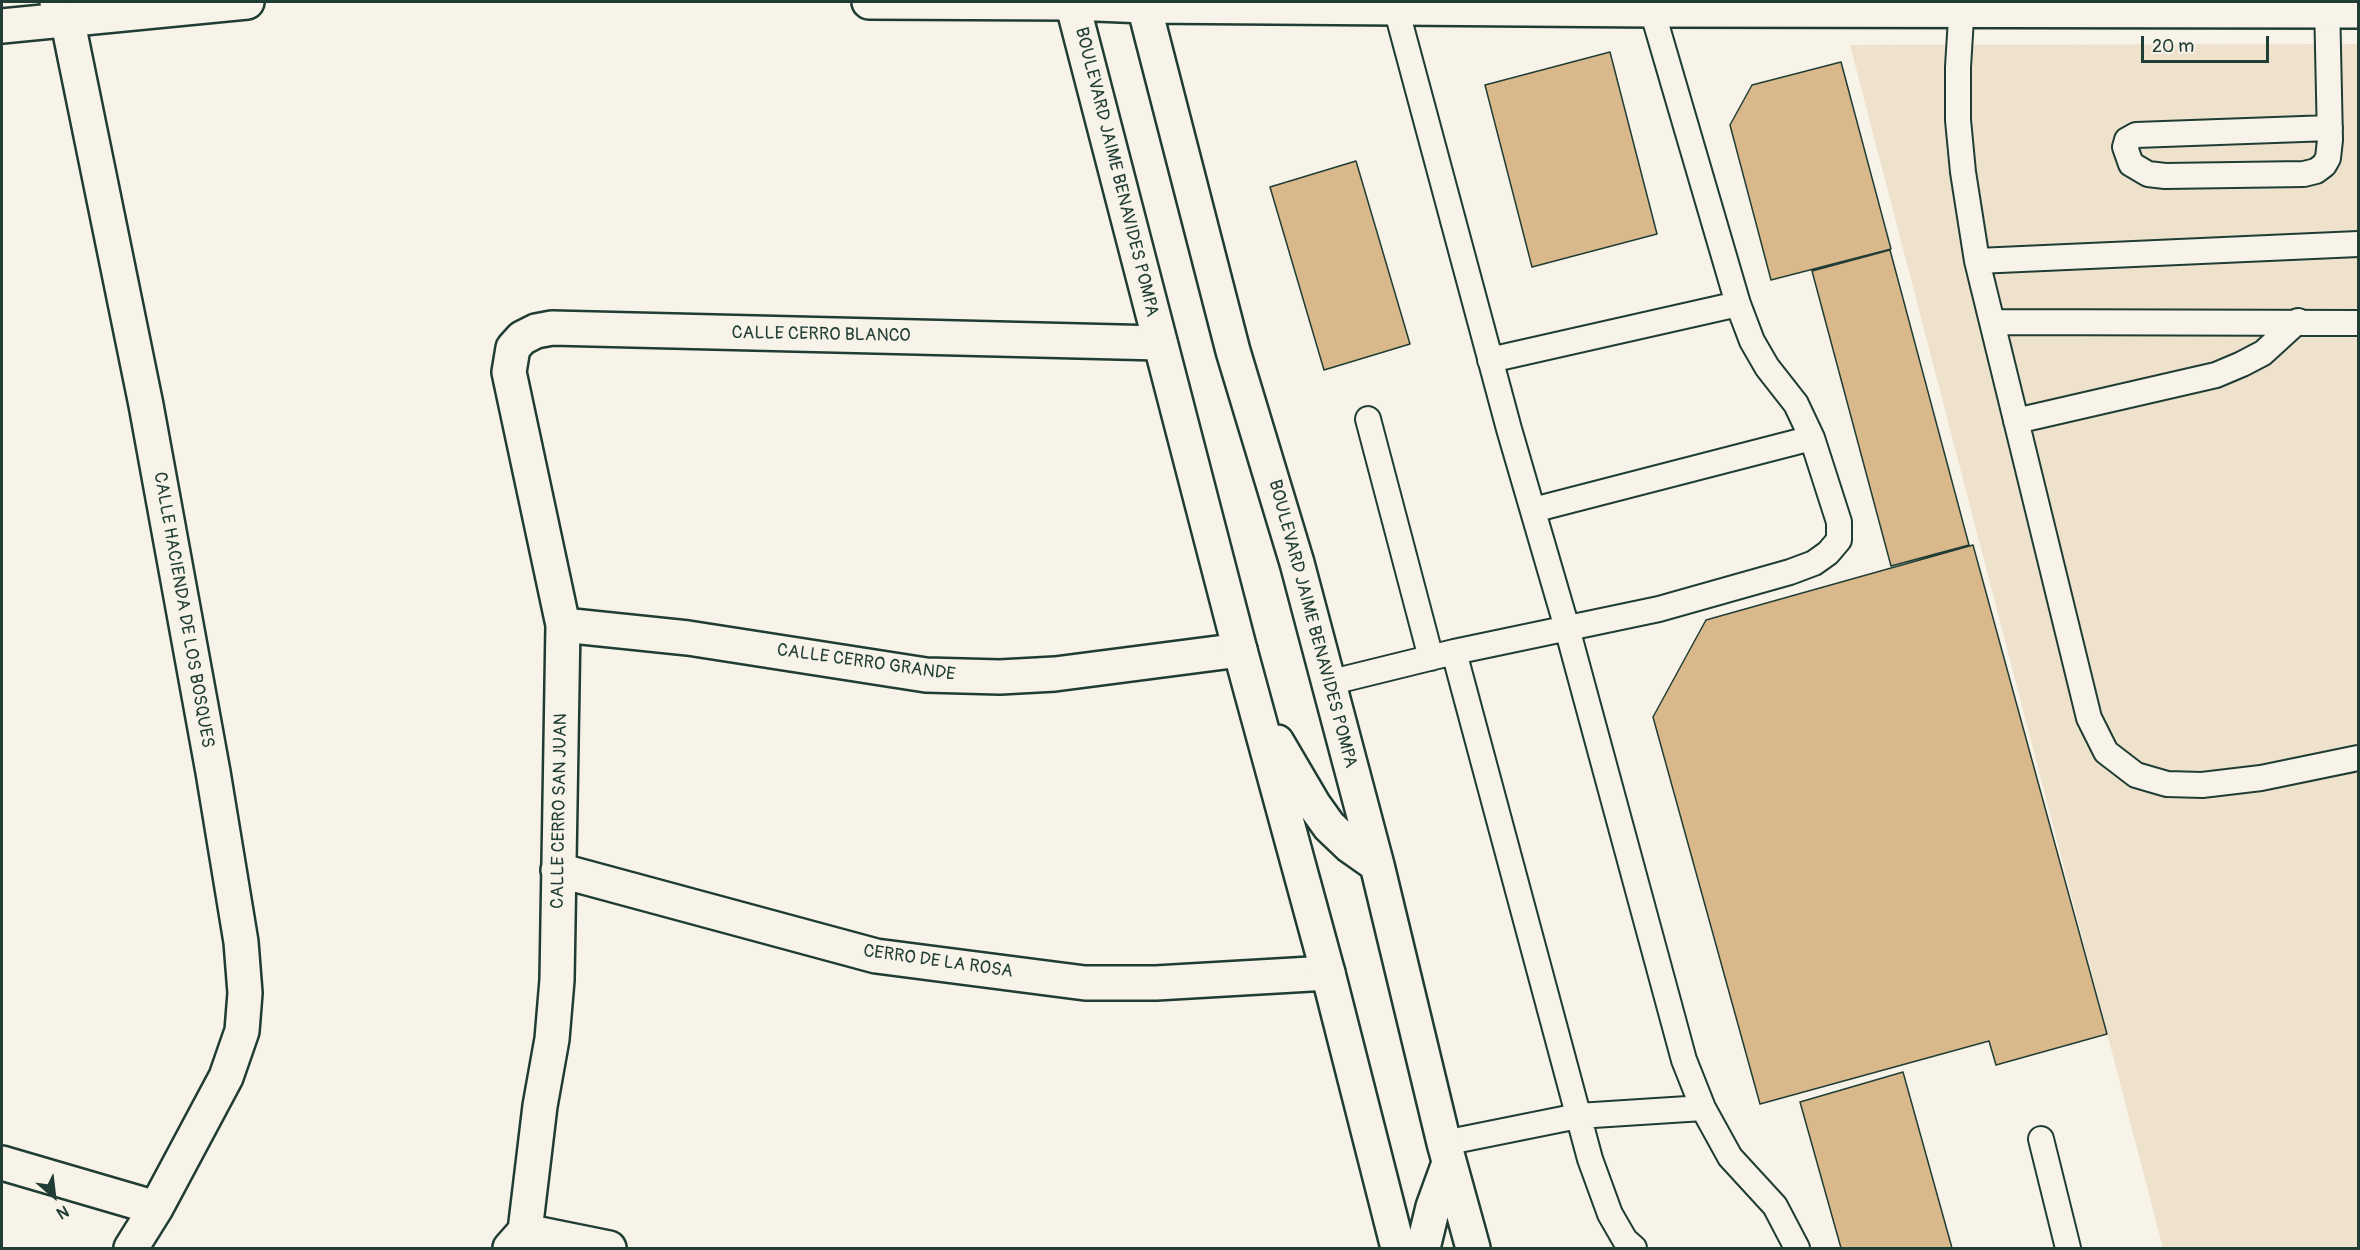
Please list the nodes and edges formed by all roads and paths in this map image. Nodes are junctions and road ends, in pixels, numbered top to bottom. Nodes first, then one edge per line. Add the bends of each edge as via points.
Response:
1 (247, 2) edge
2 (869, 2) edge
3 (1072, 2) edge
4 (1144, 4) edge
5 (1961, 5) edge
6 (2221, 6) edge
7 (1396, 8) junction
8 (2338, 8) edge
9 (62, 10) edge
10 (1652, 10) junction
11 (2, 26) edge
12 (2330, 128) junction
13 (2358, 244) edge
14 (1977, 261) junction
15 (1738, 304) junction
16 (2298, 321) junction
17 (1992, 322) junction
18 (2358, 323) edge
19 (1160, 343) junction
20 (1490, 360) junction
21 (509, 372) joint
22 (1368, 419) dead end
23 (2016, 421) junction
24 (1812, 438) junction
25 (1533, 510) junction
26 (563, 625) junction
27 (1567, 628) junction
28 (1240, 650) junction
29 (1443, 655) junction
30 (1328, 684) junction
31 (1256, 707) junction
32 (2358, 758) edge
33 (1377, 865) junction
34 (558, 870) junction
35 (1328, 973) junction
36 (1702, 1108) junction
37 (1578, 1116) junction
38 (2041, 1139) dead end
39 (1446, 1153) junction
40 (2, 1163) edge
41 (156, 1208) junction
42 (517, 1240) edge
43 (131, 1248) edge
44 (609, 1248) edge
45 (1398, 1248) edge
46 (1423, 1248) edge
47 (1473, 1248) edge
48 (1634, 1248) edge
49 (1797, 1248) edge
50 (2068, 1248) edge

1 - 9 street
2 - 3 street
3 - 4 street
3 - 19 street, BOULEVARD JAIME BENAVIDES POMPA
4 - 7 street
4 - 30 street, BOULEVARD JAIME BENAVIDES POMPA via 1233,351 1297,563
5 - 6 street
5 - 10 street
5 - 14 lane via 1958,120
6 - 8 street
7 - 10 street
7 - 20 lane
8 - 12 lane
9 - 11 street
9 - 41 street, CALLE HACIENDA DE LOS BOSQUES via 156,462 241,942 245,993 242,1031 226,1077
10 - 15 lane
12 - 12 lane via 2328,158 2316,171 2304,174 2148,174 2131,164 2125,147 2127,140 2136,135
13 - 14 lane
14 - 17 lane
15 - 20 lane
15 - 24 lane via 1752,341 1796,404
16 - 17 lane
16 - 18 lane
16 - 23 lane via 2262,353 2216,375
17 - 23 lane
19 - 21 street, CALLE CERRO BLANCO via 552,328 522,338 513,348
19 - 28 street, BOULEVARD JAIME BENAVIDES POMPA
20 - 25 lane
21 - 26 street, CALLE CERRO SAN JUAN
22 - 29 lane
23 - 32 lane via 2089,718 2106,752 2136,775 2167,784 2202,785 2261,778
24 - 25 lane
24 - 27 lane via 1839,522 1839,540 1828,553 1814,563 1779,575 1659,609
25 - 27 lane
26 - 28 street, CALLE CERRO GRANDE via 688,638 926,675 1055,674
26 - 34 street, CALLE CERRO SAN JUAN
27 - 29 lane
27 - 36 lane via 1684,1060
28 - 31 street, BOULEVARD JAIME BENAVIDES POMPA
29 - 30 lane
29 - 37 lane
30 - 33 street, BOULEVARD JAIME BENAVIDES POMPA
31 - 33 street via 1329,826
31 - 35 street, BOULEVARD JAIME BENAVIDES POMPA
33 - 39 street, BOULEVARD JAIME BENAVIDES POMPA
34 - 35 street, CERRO DE LA ROSA via 876,956 1085,983
34 - 42 street, CALLE CERRO SAN JUAN via 552,1039
35 - 45 street, BOULEVARD JAIME BENAVIDES POMPA
36 - 37 lane
36 - 49 lane via 1730,1156 1775,1206
37 - 39 lane
37 - 48 lane via 1610,1214 1624,1240
38 - 50 lane
39 - 46 street
39 - 47 street, BOULEVARD JAIME BENAVIDES POMPA
40 - 41 street
41 - 43 street, CALLE HACIENDA DE LOS BOSQUES
42 - 44 street

